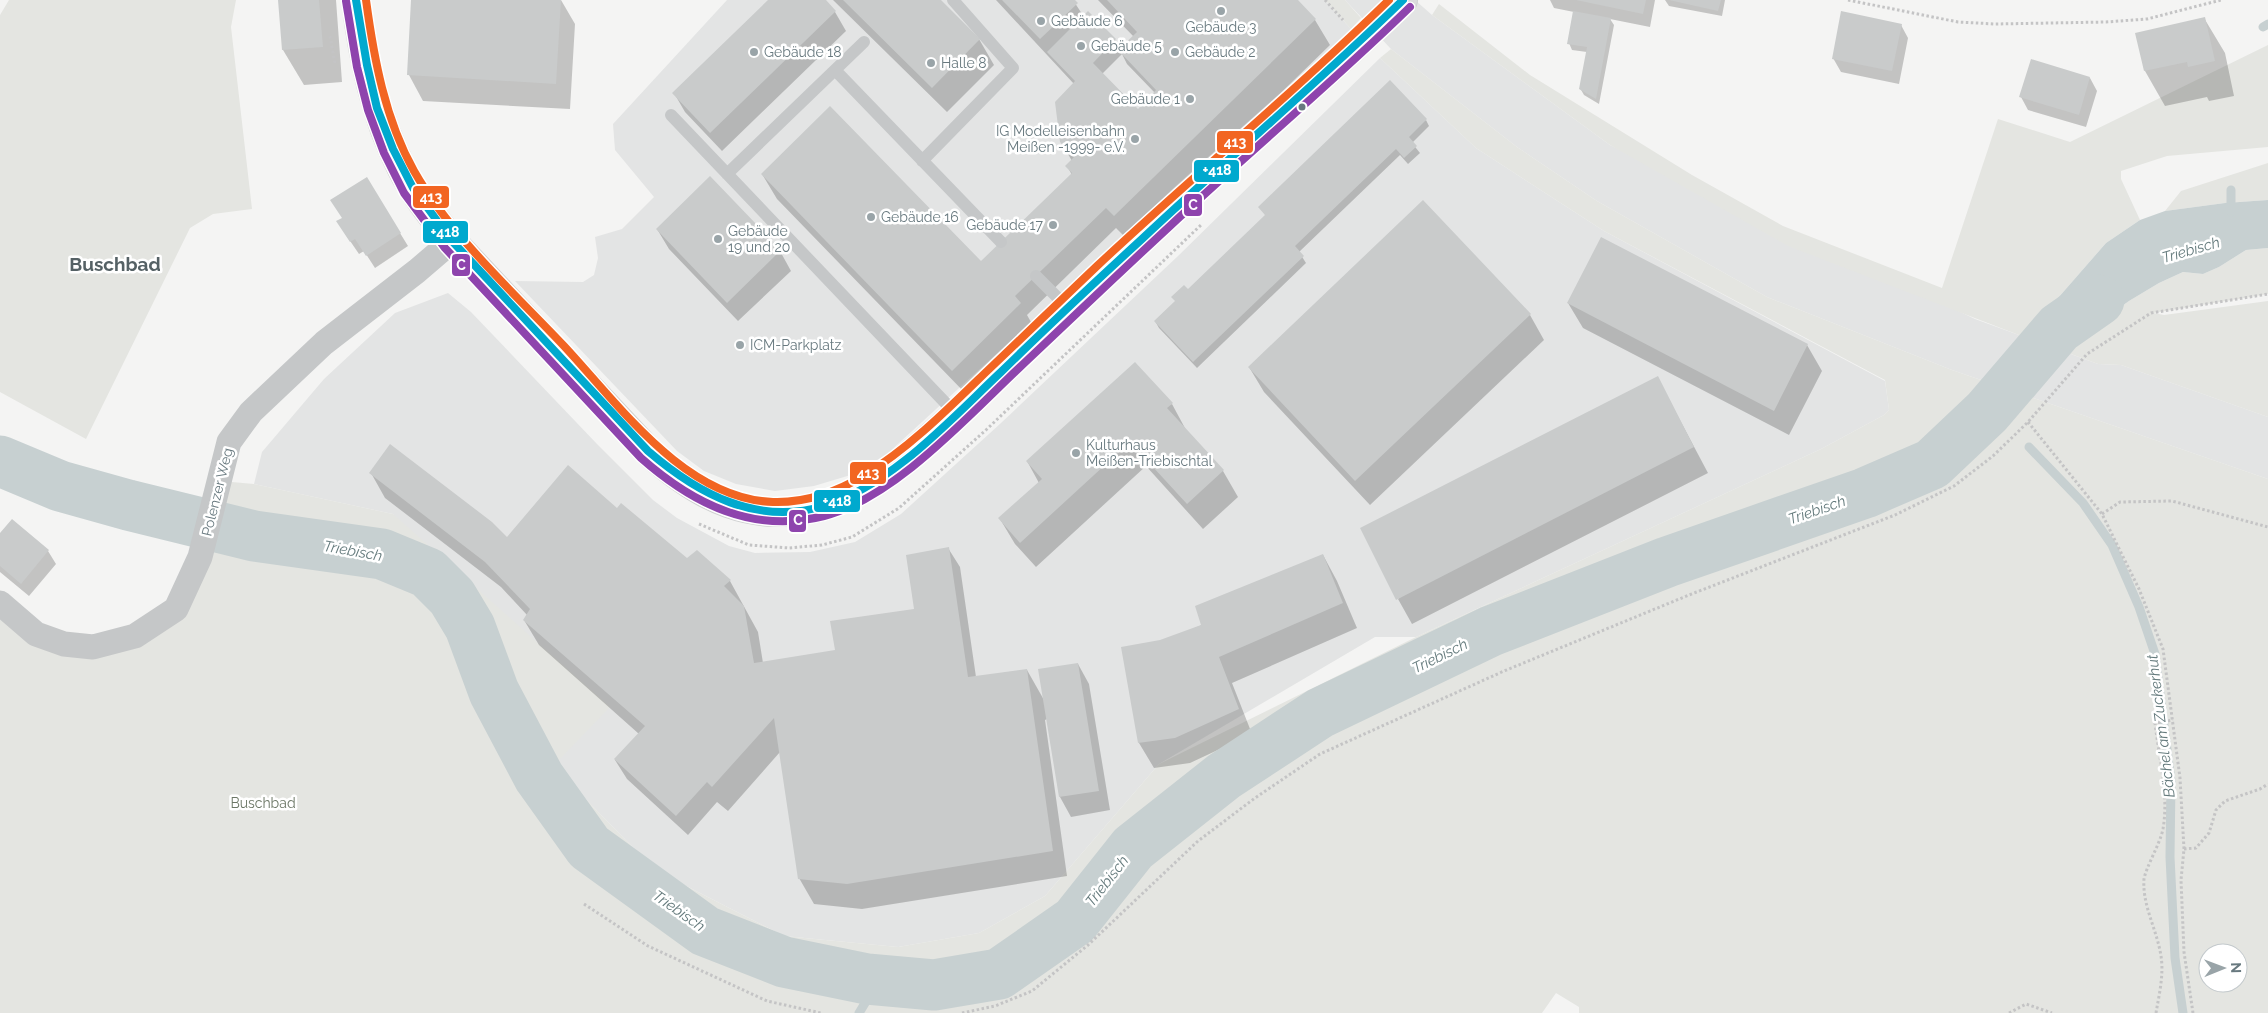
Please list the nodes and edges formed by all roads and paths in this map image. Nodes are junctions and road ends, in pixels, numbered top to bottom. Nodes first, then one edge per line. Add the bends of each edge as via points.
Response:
1 (356, 0) edge
2 (953, 0) edge
3 (1403, 0) edge
4 (1848, 0) edge
5 (2221, 0) edge
6 (864, 42) dead end
7 (835, 70) junction
8 (671, 115) dead end
9 (922, 161) junction
10 (727, 174) junction
11 (452, 240) junction
12 (1001, 242) dead end
13 (1036, 276) dead end
14 (2268, 294) edge
15 (1068, 308) junction
16 (956, 414) junction
17 (2028, 422) junction
18 (2102, 514) junction
19 (2268, 527) edge
20 (0, 603) edge
21 (2171, 721) junction
22 (2268, 784) edge
23 (2184, 849) junction
24 (584, 904) dead end
25 (821, 1013) edge
26 (962, 1013) edge
27 (2009, 1013) edge
28 (2052, 1013) edge
29 (2156, 1013) edge
30 (2193, 1013) edge

1 - 11 main road via 369,78 381,118 402,169 425,207
2 - 9 lane via 1013,68
3 - 15 main road
4 - 5 path via 1958,22 1995,24 2147,19
6 - 7 lane
7 - 9 lane
7 - 10 lane
8 - 10 lane
9 - 12 lane
10 - 16 lane
11 - 16 main road via 662,464 711,498 750,511 787,514 826,506 860,490 890,469
11 - 20 street, Polenzer Weg via 324,343 251,412 229,442 200,557 176,608 136,636 93,647 64,644 36,634
13 - 15 lane
14 - 17 path via 2152,313 2087,354
15 - 16 main road
17 - 18 path
17 - 26 path via 1993,456 1954,486 1895,515 1504,670 1320,754 1198,842 1088,945 1032,991 995,1006
18 - 19 path via 2120,502 2172,501
18 - 21 path via 2139,589 2163,649
21 - 23 path via 2180,778
21 - 29 path via 2155,723 2164,784 2163,828 2144,877 2145,898 2161,958
22 - 23 path via 2225,801 2216,810 2208,833 2196,848
23 - 30 path via 2181,880 2184,952
24 - 25 path via 648,946 766,1001
27 - 28 path via 2026,1004

